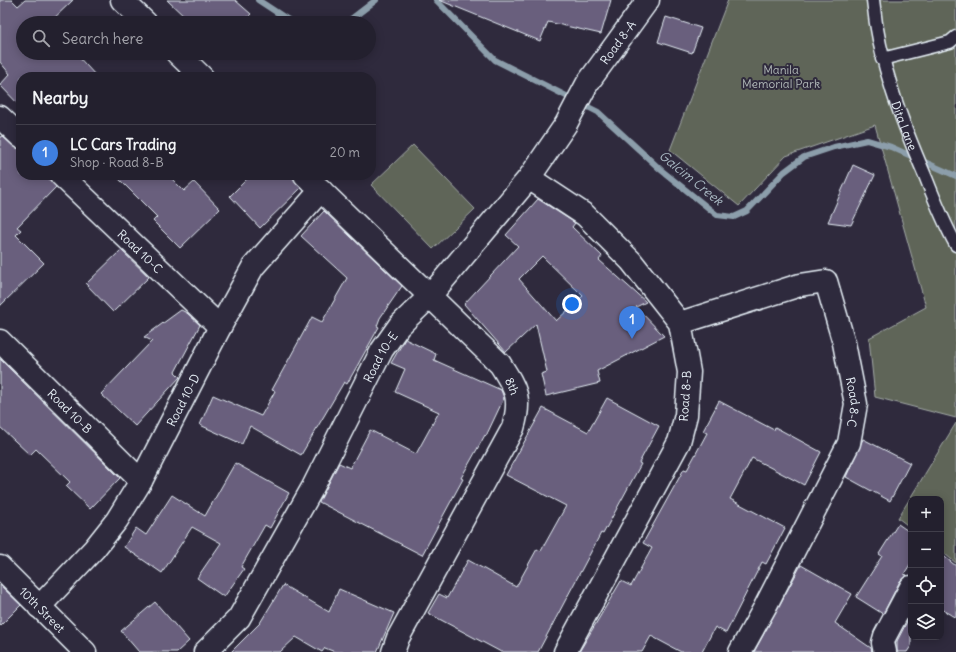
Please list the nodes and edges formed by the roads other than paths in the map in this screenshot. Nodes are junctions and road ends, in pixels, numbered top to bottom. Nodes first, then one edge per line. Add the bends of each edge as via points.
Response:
1 (122, 0) edge
2 (648, 0) edge
3 (873, 0) edge
4 (139, 16) edge
5 (956, 37) edge
6 (882, 59) junction
7 (184, 60) edge
8 (197, 72) edge
9 (587, 84) joint
10 (0, 117) edge
11 (16, 132) edge
12 (529, 178) junction
13 (65, 180) edge
14 (310, 180) edge
15 (321, 190) junction
16 (956, 245) edge
17 (430, 296) junction
18 (680, 323) junction
19 (220, 327) junction
20 (0, 341) edge
21 (140, 481) junction
22 (0, 567) edge
23 (908, 593) edge
24 (39, 607) junction
25 (85, 652) edge
26 (205, 652) edge
27 (393, 652) edge
28 (565, 652) edge
29 (740, 652) edge
30 (885, 652) edge

1 - 4 street
2 - 9 street, Road 8-A
3 - 6 lane, Dita Lane
5 - 6 lane via 950,42
6 - 16 lane, Dita Lane via 908,137
7 - 8 street
9 - 12 street, Road 10-E via 566,124
10 - 11 street
12 - 17 street, Road 10-E
12 - 18 street, Road 8-B via 585,215 631,261
13 - 19 street, Road 10-C
14 - 15 street, 8th
15 - 17 street, 8th
15 - 19 street, Road 10-D via 253,267
17 - 26 street, Road 10-E via 399,326 382,350 312,489 239,618
17 - 27 street, 8th via 500,364 514,386 518,409 513,428 398,638
18 - 28 street, Road 8-B via 689,372 686,415 679,442
18 - 29 street, Road 8-C via 800,285 826,281 844,343 856,404 849,443
19 - 21 street, Road 10-D
20 - 21 street, Road 10-B
21 - 24 street, Road 10-D via 117,520 94,549
22 - 24 street, 10th Street
23 - 30 street via 887,630 883,643
24 - 25 street, 10th Street

